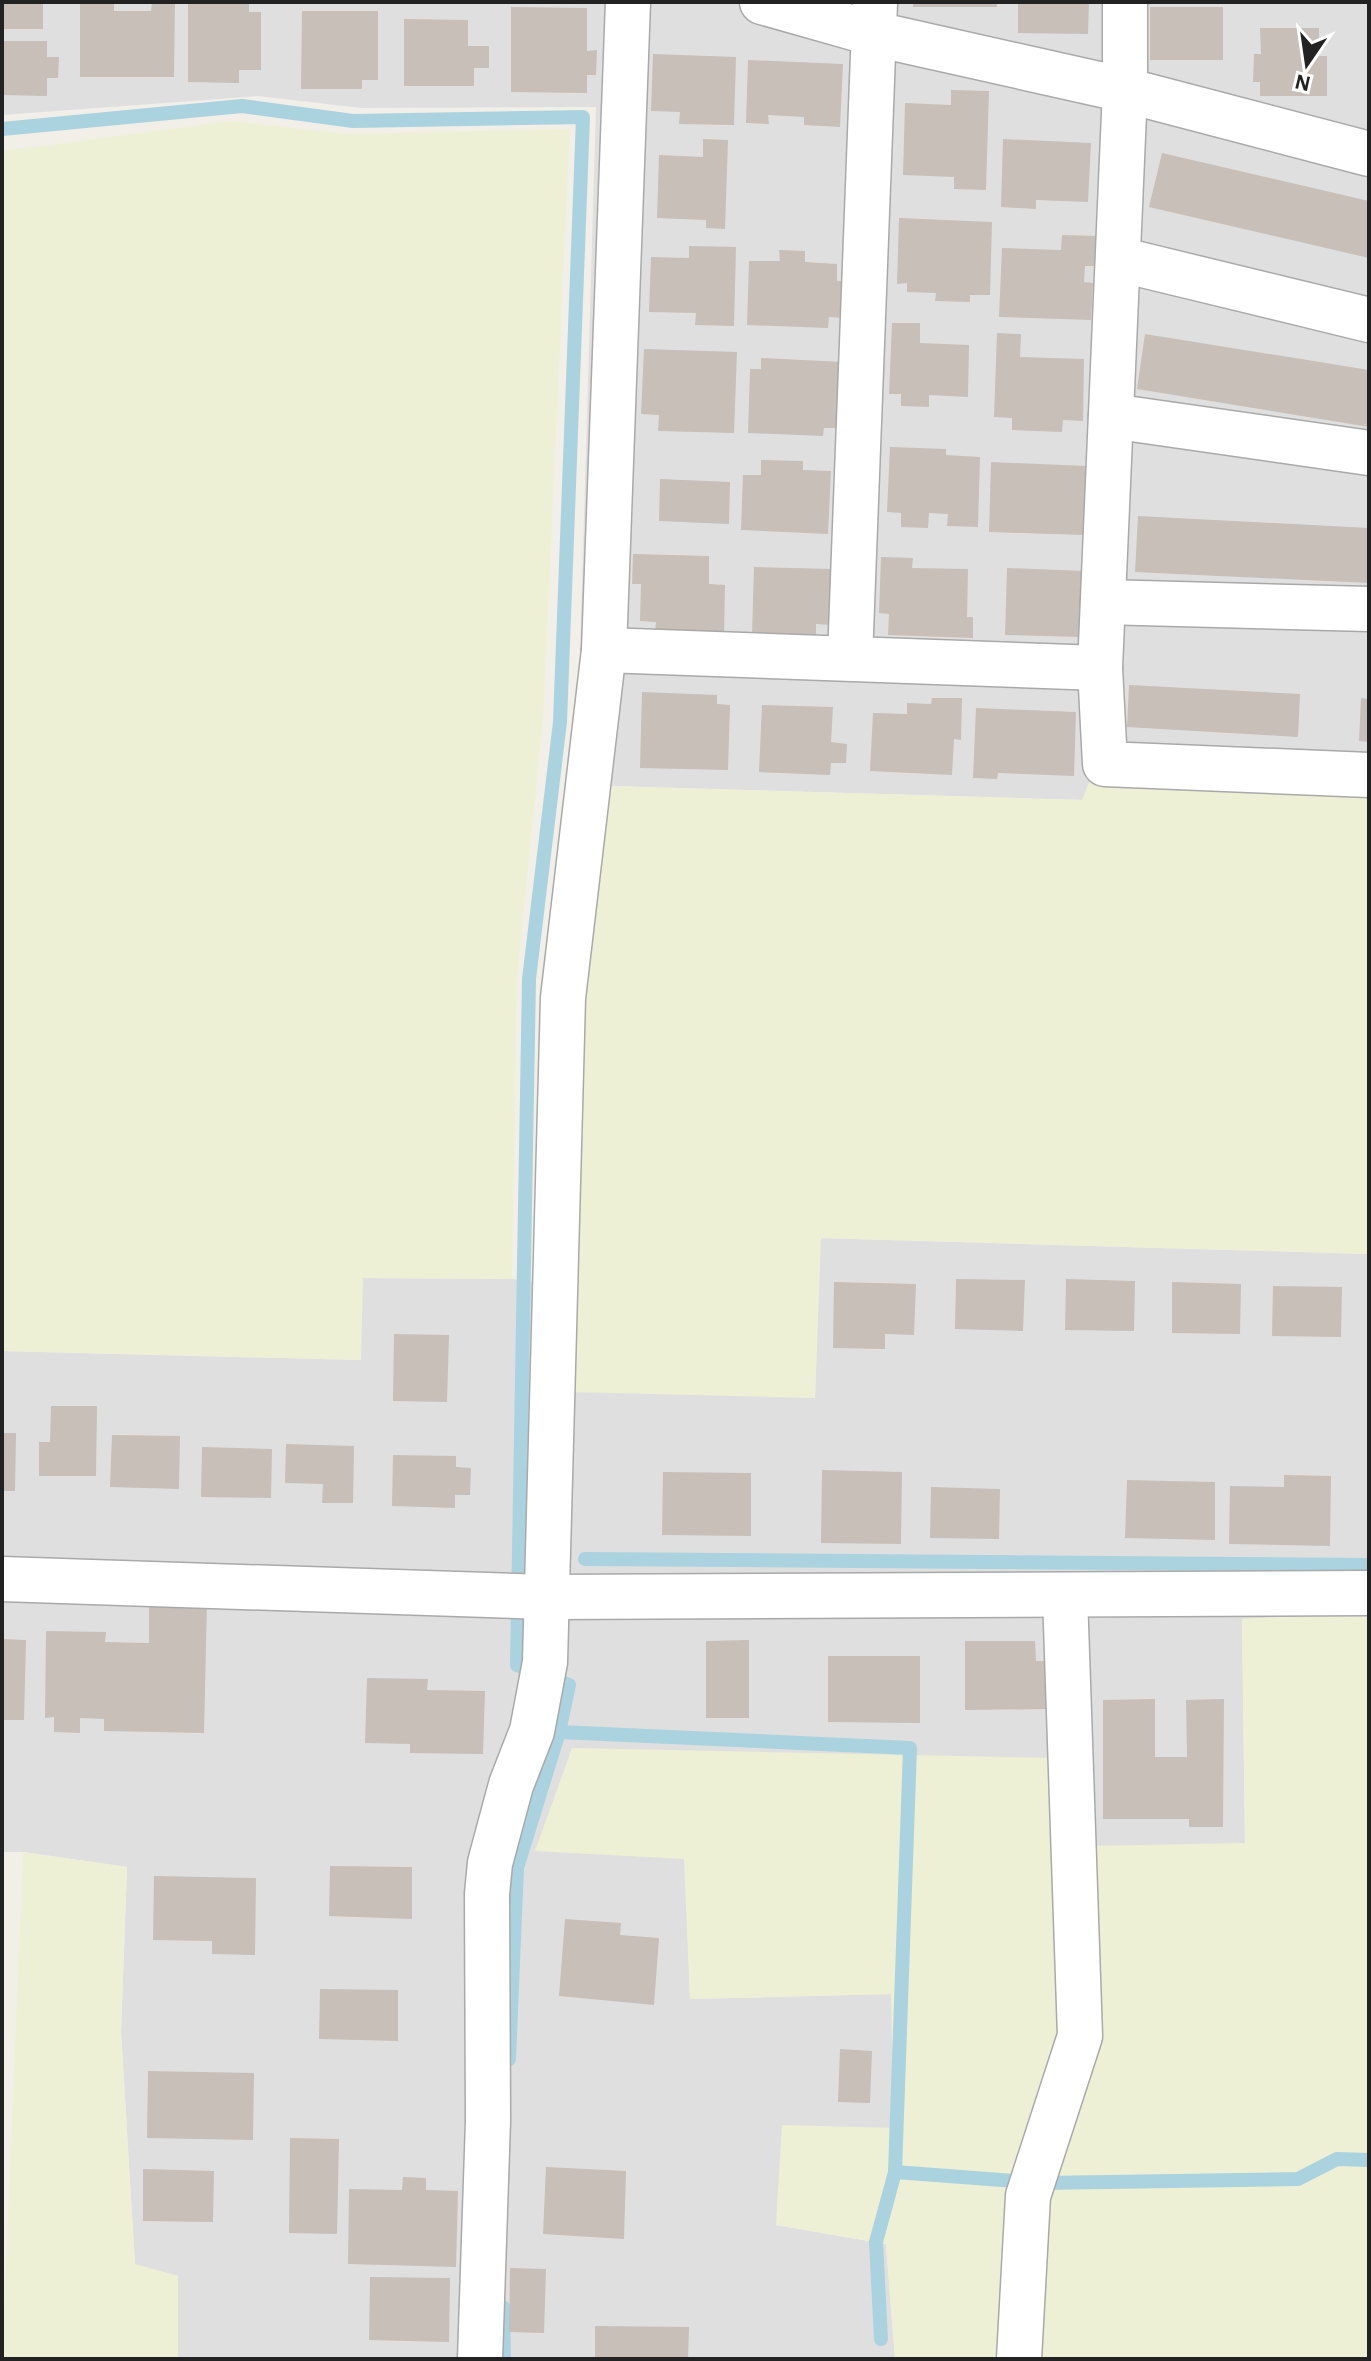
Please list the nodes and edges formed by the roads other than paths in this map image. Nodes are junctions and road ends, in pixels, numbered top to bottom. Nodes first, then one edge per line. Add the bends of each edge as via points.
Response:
1 (628, 2) edge
2 (762, 2) edge
3 (1125, 2) edge
4 (875, 18) edge
5 (1125, 90) junction
6 (1369, 154) edge
7 (1118, 259) junction
8 (1369, 320) edge
9 (1111, 416) junction
10 (1369, 453) edge
11 (1103, 602) junction
12 (1369, 609) edge
13 (604, 650) junction
14 (850, 658) junction
15 (1100, 668) junction
16 (1369, 775) edge
17 (2, 1579) edge
18 (1369, 1593) edge
19 (1065, 1595) junction
20 (526, 1596) junction
21 (480, 2359) edge
22 (1019, 2359) edge

1 - 13 street
2 - 4 street
3 - 5 street
4 - 5 street
4 - 14 street
5 - 6 street
5 - 7 street
7 - 8 street
7 - 9 street
9 - 10 street
9 - 11 street
11 - 12 street
11 - 15 street
13 - 14 street
13 - 20 street via 563,998
14 - 15 street
15 - 16 street via 1105,764
17 - 20 street
18 - 19 street
19 - 20 street
19 - 22 street via 1080,2036 1033,2182
20 - 21 street via 542,1676 532,1731 490,1863 487,1894 488,2121

